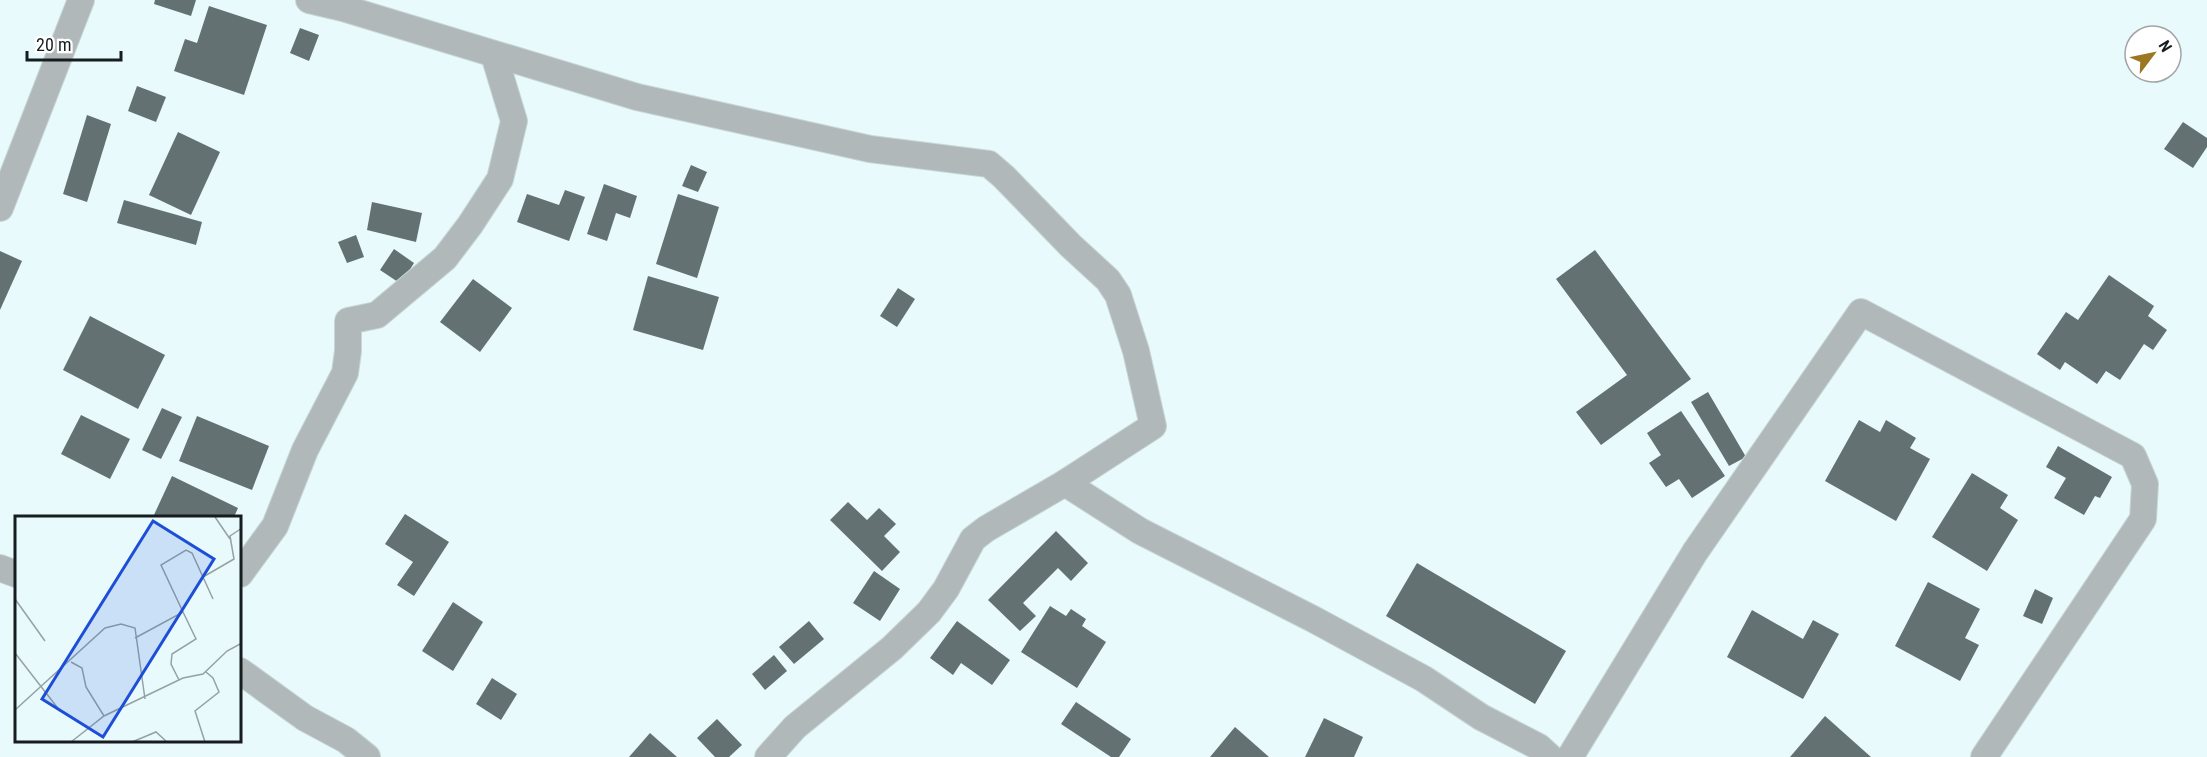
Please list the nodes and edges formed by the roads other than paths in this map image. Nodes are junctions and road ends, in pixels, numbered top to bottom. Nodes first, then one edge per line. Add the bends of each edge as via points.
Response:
1 (81, 0) edge
2 (309, 0) edge
3 (494, 55) junction
4 (0, 208) edge
5 (1065, 483) junction
6 (0, 568) edge
7 (242, 571) edge
8 (15, 574) edge
9 (242, 672) edge
10 (1986, 756) edge
11 (367, 757) edge
12 (768, 757) edge
13 (1550, 757) edge
14 (1570, 757) edge

1 - 4 street
2 - 3 street
3 - 5 street via 637,97 870,149 989,164 1108,280 1118,295 1136,351 1153,426
3 - 7 street via 514,121 500,179 445,258 377,315 348,321 345,373 305,450 275,526
5 - 12 street via 973,539 946,590 929,612 892,648 795,727
5 - 13 street via 1140,531 1424,679
6 - 8 street
9 - 11 street
10 - 14 street via 2143,519 2145,484 2133,456 1861,312 1695,552

